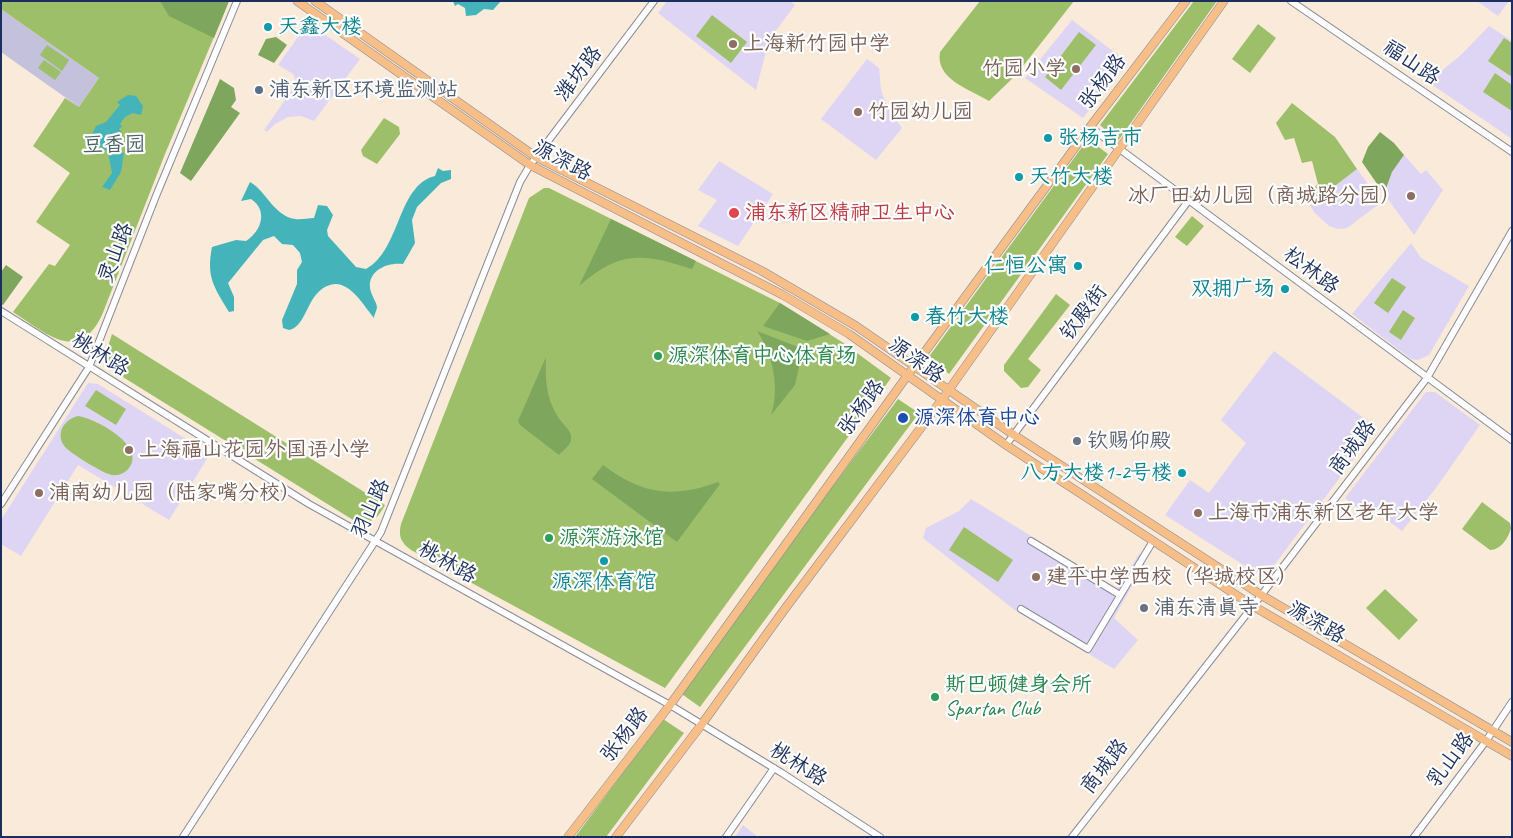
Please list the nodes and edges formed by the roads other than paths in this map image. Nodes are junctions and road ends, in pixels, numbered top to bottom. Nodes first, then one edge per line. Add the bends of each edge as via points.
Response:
1 (238, 1) edge
2 (297, 1) edge
3 (315, 1) edge
4 (654, 1) edge
5 (1186, 1) edge
6 (1224, 1) edge
7 (1291, 1) edge
8 (1090, 127) junction
9 (1120, 149) junction
10 (1512, 152) edge
11 (536, 158) junction
12 (530, 165) junction
13 (1189, 200) junction
14 (1512, 231) edge
15 (1, 311) edge
16 (89, 367) junction
17 (914, 367) junction
18 (908, 375) junction
19 (1427, 378) junction
20 (949, 390) junction
21 (941, 401) junction
22 (1014, 435) junction
23 (1512, 440) edge
24 (1006, 445) junction
25 (1, 504) edge
26 (1031, 541) dead end
27 (1153, 541) junction
28 (376, 542) junction
29 (1120, 595) junction
30 (1261, 595) junction
31 (1253, 606) junction
32 (1021, 609) dead end
33 (1512, 702) edge
34 (670, 705) junction
35 (702, 724) junction
36 (1493, 731) junction
37 (1486, 741) junction
38 (1512, 742) edge
39 (1512, 756) edge
40 (774, 768) junction
41 (183, 837) edge
42 (568, 837) edge
43 (616, 837) edge
44 (726, 837) edge
45 (880, 837) edge
46 (1072, 837) edge
47 (1414, 837) edge

1 - 16 street, 灵山路
2 - 12 main road, 源深路
3 - 11 main road, 源深路
4 - 11 street, 潍坊路
5 - 8 main road, 张杨路
6 - 9 main road
7 - 10 street, 福山路
8 - 9 street, 松林路
8 - 17 main road, 张杨路
9 - 13 street, 松林路
9 - 20 main road
11 - 12 street, 潍坊路
11 - 17 main road, 源深路 via 762,271 856,326
12 - 18 main road, 源深路 via 783,295 849,334
12 - 28 street, 羽山路 via 520,182
13 - 19 street, 松林路
13 - 22 street, 钦殿街
14 - 19 street, 商城路
15 - 16 street, 桃林路
16 - 25 street, 灵山路
16 - 28 street, 桃林路
17 - 18 main road, 张杨路
17 - 20 main road, 源深路
18 - 21 main road, 源深路
18 - 34 main road, 张杨路
19 - 23 street, 松林路
19 - 30 street, 商城路
20 - 21 main road
20 - 22 main road, 源深路
21 - 24 main road, 源深路
21 - 35 main road
22 - 24 street, 钦殿街
22 - 30 main road, 源深路
24 - 27 main road, 源深路
26 - 29 street
27 - 29 street
27 - 31 main road, 源深路
28 - 34 street, 桃林路
28 - 41 street, 羽山路
29 - 32 street via 1088,649
30 - 31 street, 商城路
30 - 36 main road, 源深路
31 - 37 main road, 源深路
31 - 46 street, 商城路
33 - 36 street, 乳山路
34 - 35 street, 桃林路
34 - 42 main road, 张杨路
35 - 40 street, 桃林路
35 - 43 main road
36 - 37 street, 乳山路
36 - 38 main road, 源深路
37 - 39 main road, 源深路
37 - 47 street, 乳山路
40 - 44 street
40 - 45 street, 桃林路

